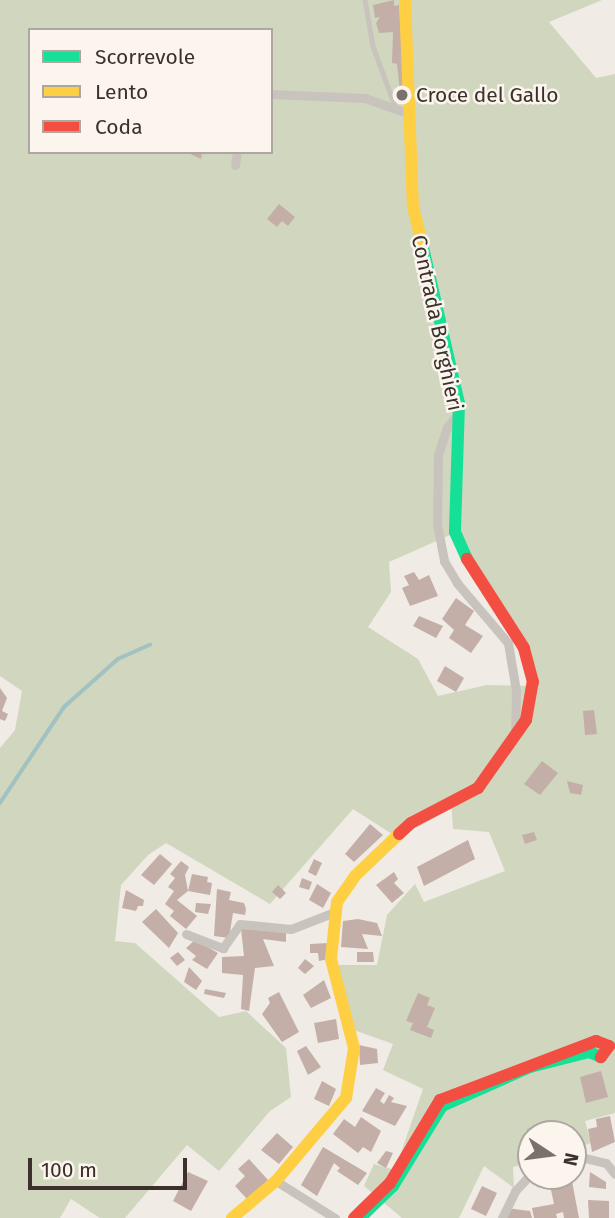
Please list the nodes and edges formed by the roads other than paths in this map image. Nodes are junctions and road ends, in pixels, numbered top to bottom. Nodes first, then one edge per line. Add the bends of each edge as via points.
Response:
1 (365, 0) edge
2 (405, 0) edge
3 (273, 94) edge
4 (395, 106) junction
5 (407, 113) junction
6 (237, 154) edge
7 (235, 165) dead end
8 (458, 414) junction
9 (515, 735) junction
10 (332, 913) junction
11 (186, 934) dead end
12 (587, 1158) edge
13 (615, 1174) edge
14 (276, 1181) junction
15 (517, 1189) edge
16 (232, 1218) edge
17 (335, 1218) edge
18 (354, 1218) edge
19 (360, 1218) edge
20 (502, 1218) edge

1 - 4 lane via 373,46
2 - 5 street, Contrada Borghieri
3 - 4 street via 353,96
4 - 5 street
5 - 8 street, Contrada Borghieri via 413,207
6 - 7 street
8 - 9 street, Contrada Borghieri via 455,532 473,575 524,648 533,682 526,720
8 - 9 street via 447,427 438,455 437,524 444,561 457,583 508,643 516,691
9 - 10 street, Contrada Borghieri via 478,788 411,823 355,876
10 - 11 street via 291,929 240,924 223,948
10 - 14 street via 331,959 354,1048 352,1076 346,1098
12 - 13 street via 606,1163
14 - 16 street
14 - 17 street
15 - 20 street
18 - 19 street via 390,1183 440,1100 596,1041 609,1046 602,1058 589,1052 530,1067 442,1105 393,1186

